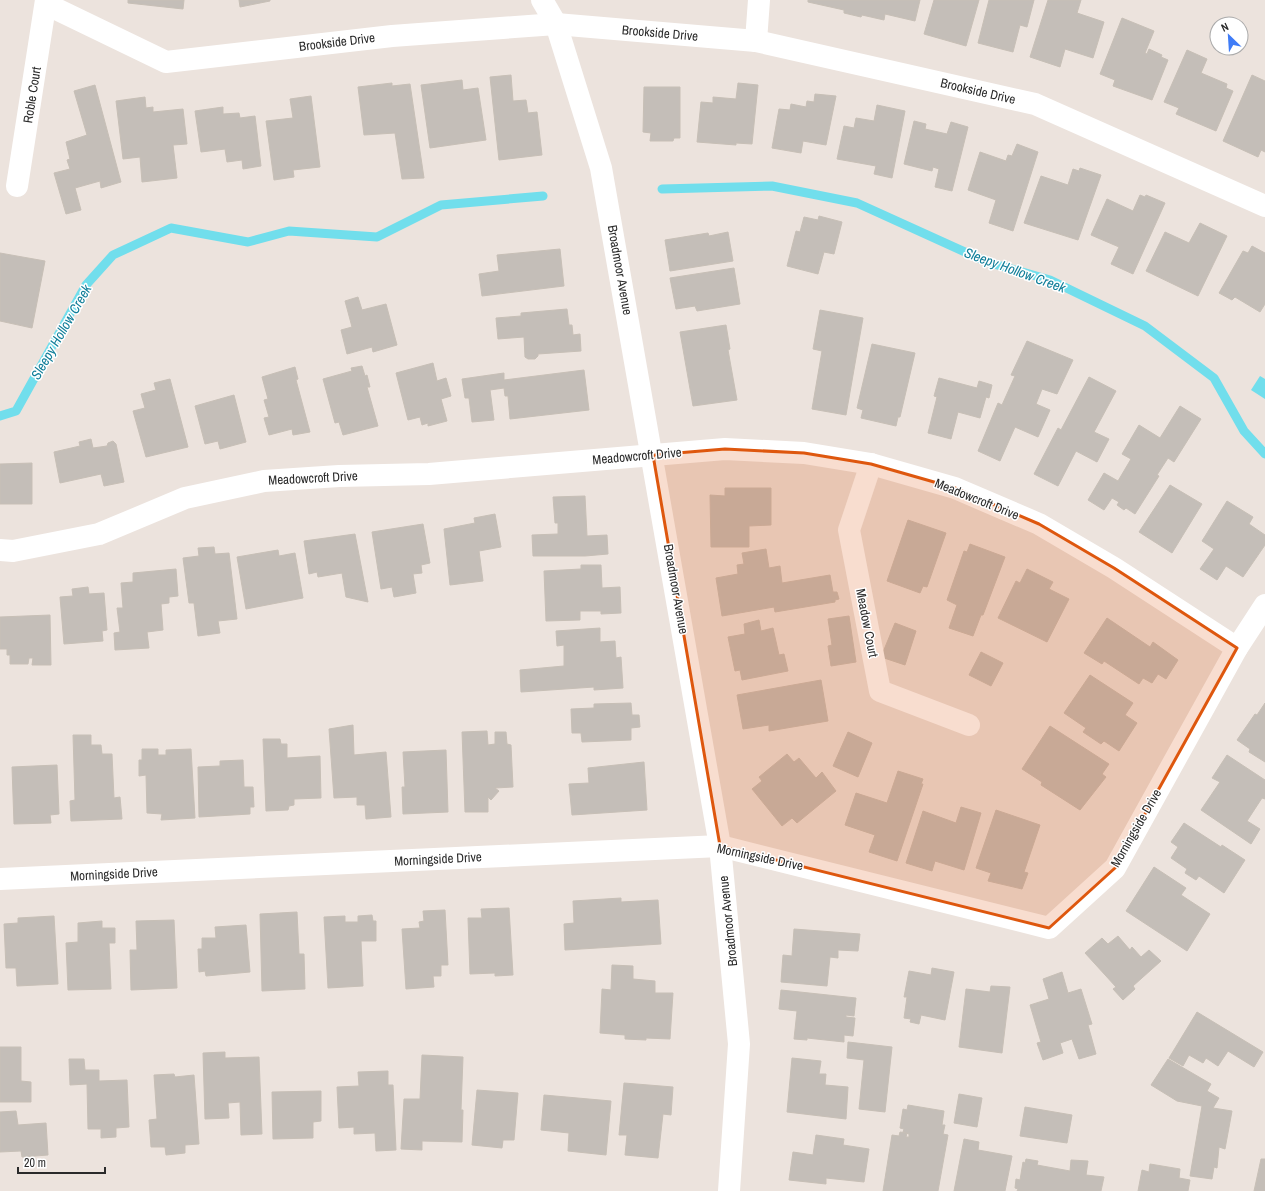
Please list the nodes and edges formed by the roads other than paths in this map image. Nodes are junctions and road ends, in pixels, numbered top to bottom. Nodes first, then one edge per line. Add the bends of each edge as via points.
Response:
1 (542, 0) edge
2 (759, 0) edge
3 (46, 2) edge
4 (556, 24) junction
5 (756, 41) junction
6 (17, 186) dead end
7 (1265, 206) edge
8 (652, 455) junction
9 (871, 464) junction
10 (0, 550) edge
11 (1265, 605) edge
12 (1237, 648) junction
13 (969, 725) dead end
14 (720, 846) junction
15 (0, 879) edge
16 (729, 1191) edge

1 - 4 street, Broadmoor Avenue
2 - 5 street
3 - 4 street, Brookside Drive via 166,62 392,36
3 - 6 street, Roble Court
4 - 5 street, Brookside Drive
4 - 8 street, Broadmoor Avenue via 601,168
5 - 7 street, Brookside Drive via 1035,104
8 - 9 street, Meadowcroft Drive via 725,449 804,453
8 - 10 street, Meadowcroft Drive via 429,474 264,481 185,498 100,534 13,551
8 - 14 street, Broadmoor Avenue
9 - 12 street, Meadowcroft Drive via 955,488 1039,524 1114,568
9 - 13 street, Meadow Court via 849,530 880,691
11 - 12 street, Morningside Drive
12 - 14 street, Morningside Drive via 1115,868 1049,928
14 - 15 street, Morningside Drive
14 - 16 street, Broadmoor Avenue via 739,1044

